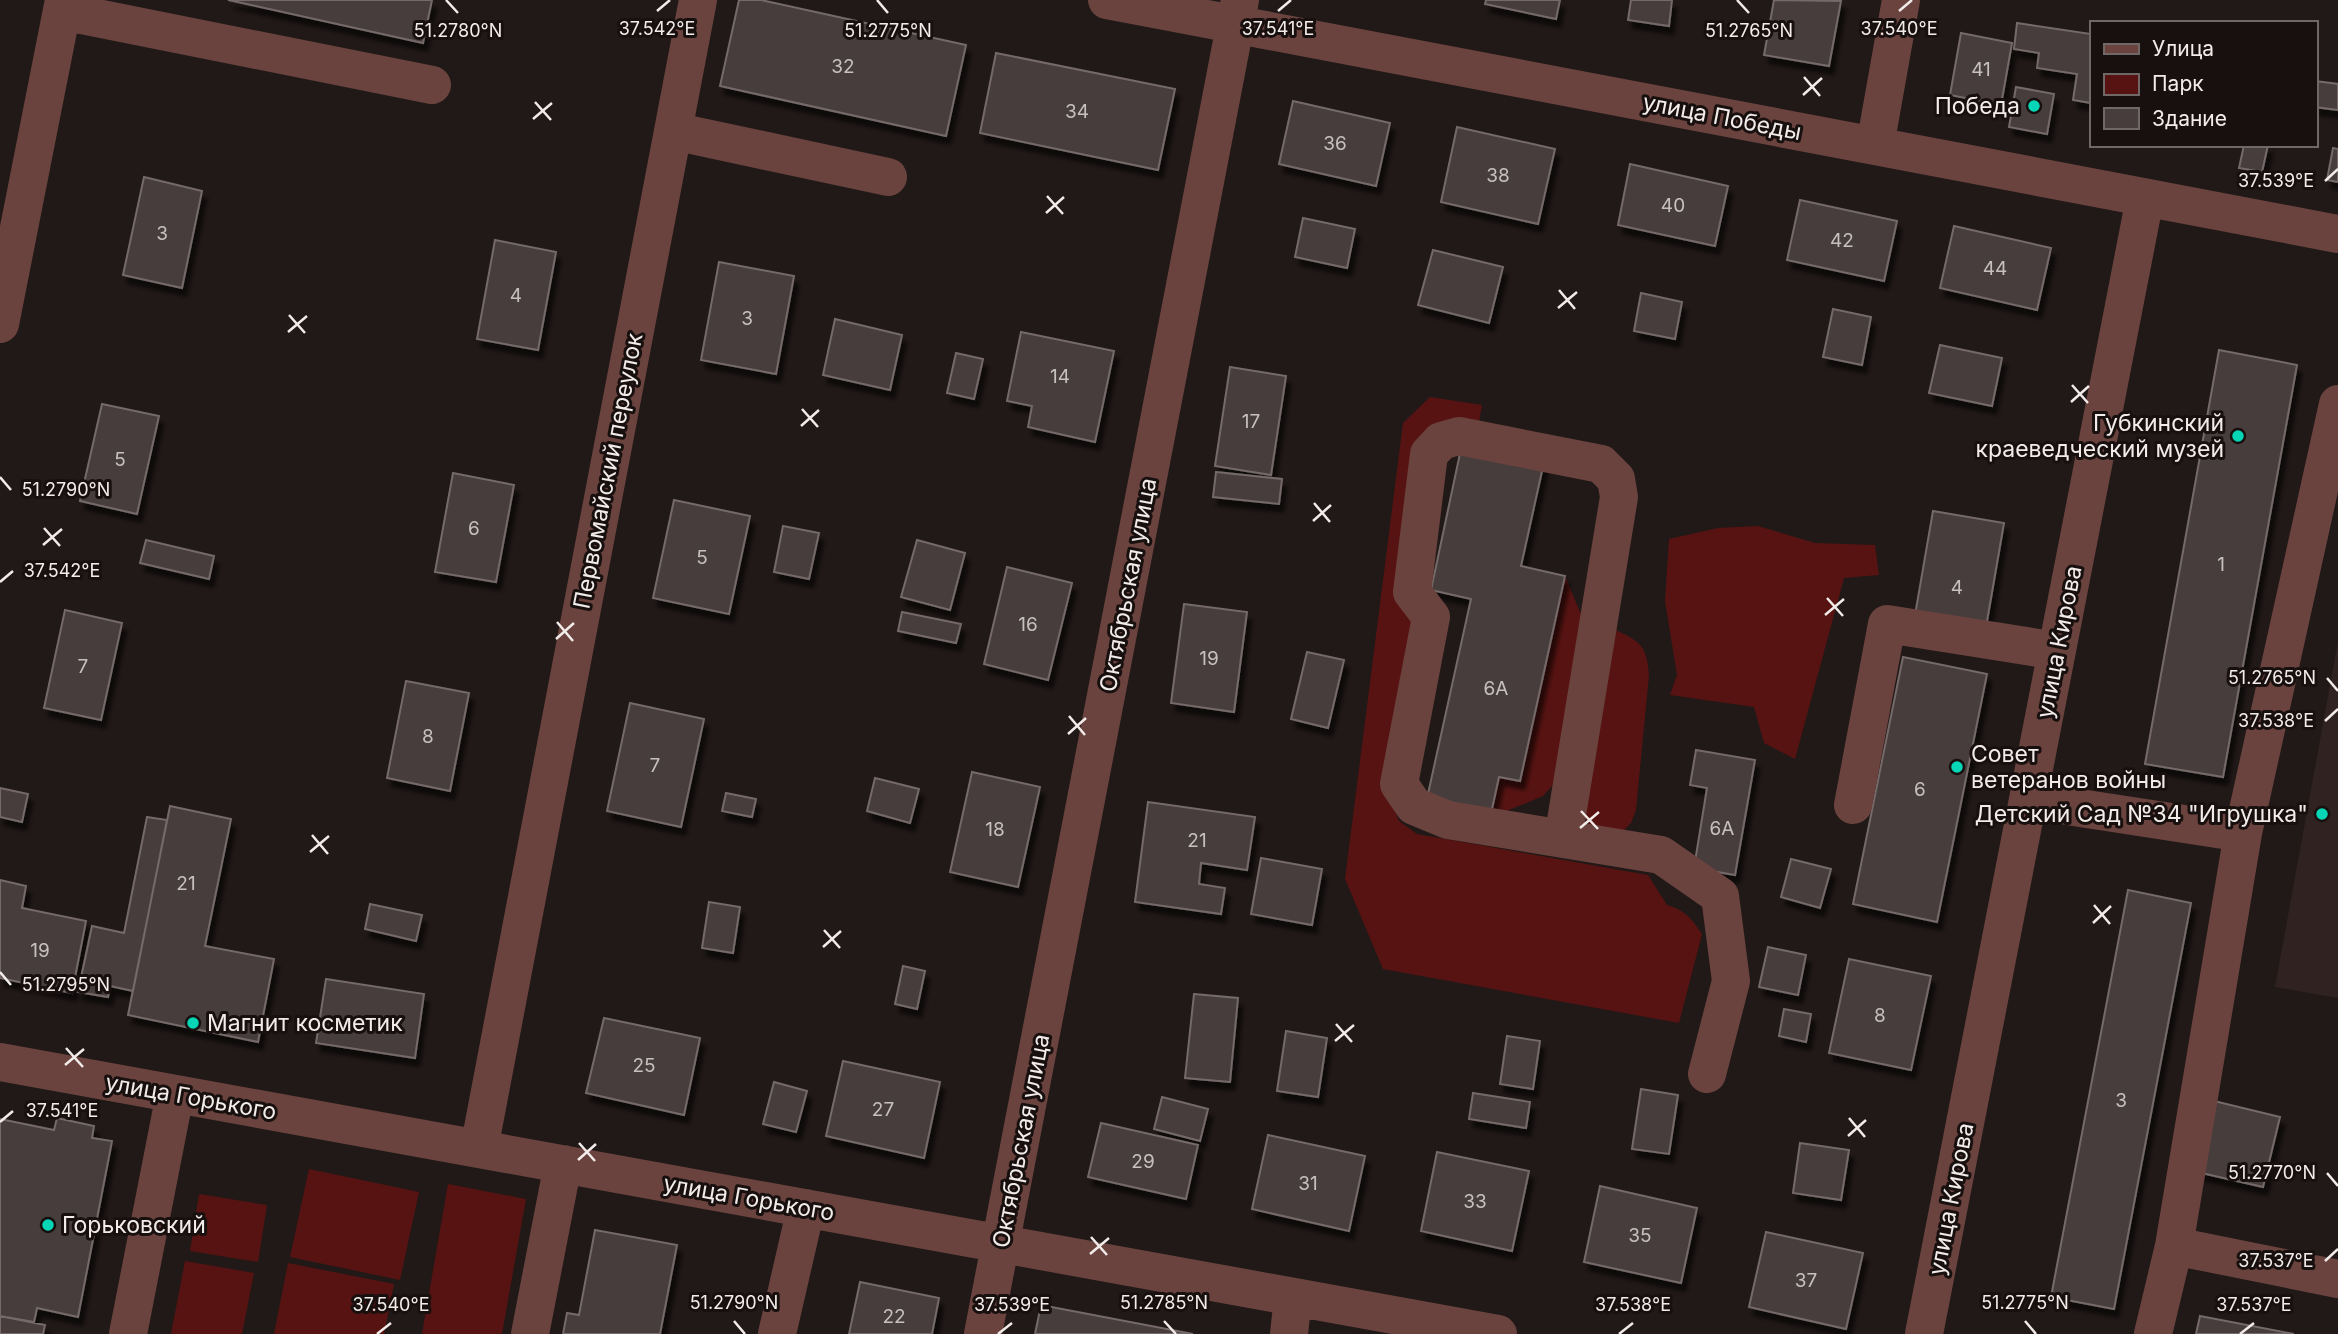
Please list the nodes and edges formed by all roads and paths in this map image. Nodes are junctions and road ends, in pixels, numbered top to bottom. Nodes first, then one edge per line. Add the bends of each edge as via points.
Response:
1 (698, 0) edge
2 (1107, 0) edge
3 (1901, 0) edge
4 (63, 6) edge
5 (1237, 12) edge
6 (432, 85) dead end
7 (673, 131) junction
8 (1875, 146) junction
9 (888, 177) dead end
10 (2145, 198) junction
11 (2338, 234) edge
12 (0, 324) edge
13 (2338, 408) edge
14 (2057, 651) junction
15 (2028, 800) junction
16 (1853, 805) dead end
17 (2243, 833) junction
18 (1563, 839) junction
19 (0, 1062) edge
20 (1707, 1074) dead end
21 (175, 1094) junction
22 (479, 1149) junction
23 (562, 1164) junction
24 (806, 1208) junction
25 (1002, 1244) junction
26 (2174, 1246) junction
27 (2338, 1279) edge
28 (1293, 1297) junction
29 (128, 1334) edge
30 (530, 1334) edge
31 (777, 1334) edge
32 (984, 1334) edge
33 (1289, 1334) edge
34 (1498, 1334) edge
35 (1924, 1334) edge
36 (2153, 1334) edge

1 - 7 street, Первомайский переулок
2 - 5 street, улица Победы
3 - 8 street
4 - 6 street
4 - 12 street
5 - 8 street, улица Победы
5 - 25 street, Октябрьская улица
7 - 9 street
7 - 22 street, Первомайский переулок
8 - 10 street, улица Победы
10 - 11 street, улица Победы
10 - 14 street, улица Кирова
13 - 17 street
14 - 15 street, улица Кирова
14 - 16 street via 1887,624
15 - 17 street
15 - 35 street, улица Кирова
17 - 26 street
18 - 18 street via 1448,820 1413,806 1399,784 1431,617 1412,592 1429,454 1441,440 1459,436 1601,464 1616,479 1619,497
18 - 20 street via 1661,855 1720,897 1731,981
19 - 21 street, улица Горького
21 - 22 street, улица Горького
21 - 29 street
22 - 23 street, улица Горького
23 - 24 street, улица Горького
23 - 30 street
24 - 25 street, улица Горького
24 - 31 street
25 - 28 street, улица Горького
25 - 32 street, Октябрьская улица
26 - 27 street
26 - 36 street
28 - 33 street
28 - 34 street, улица Горького

